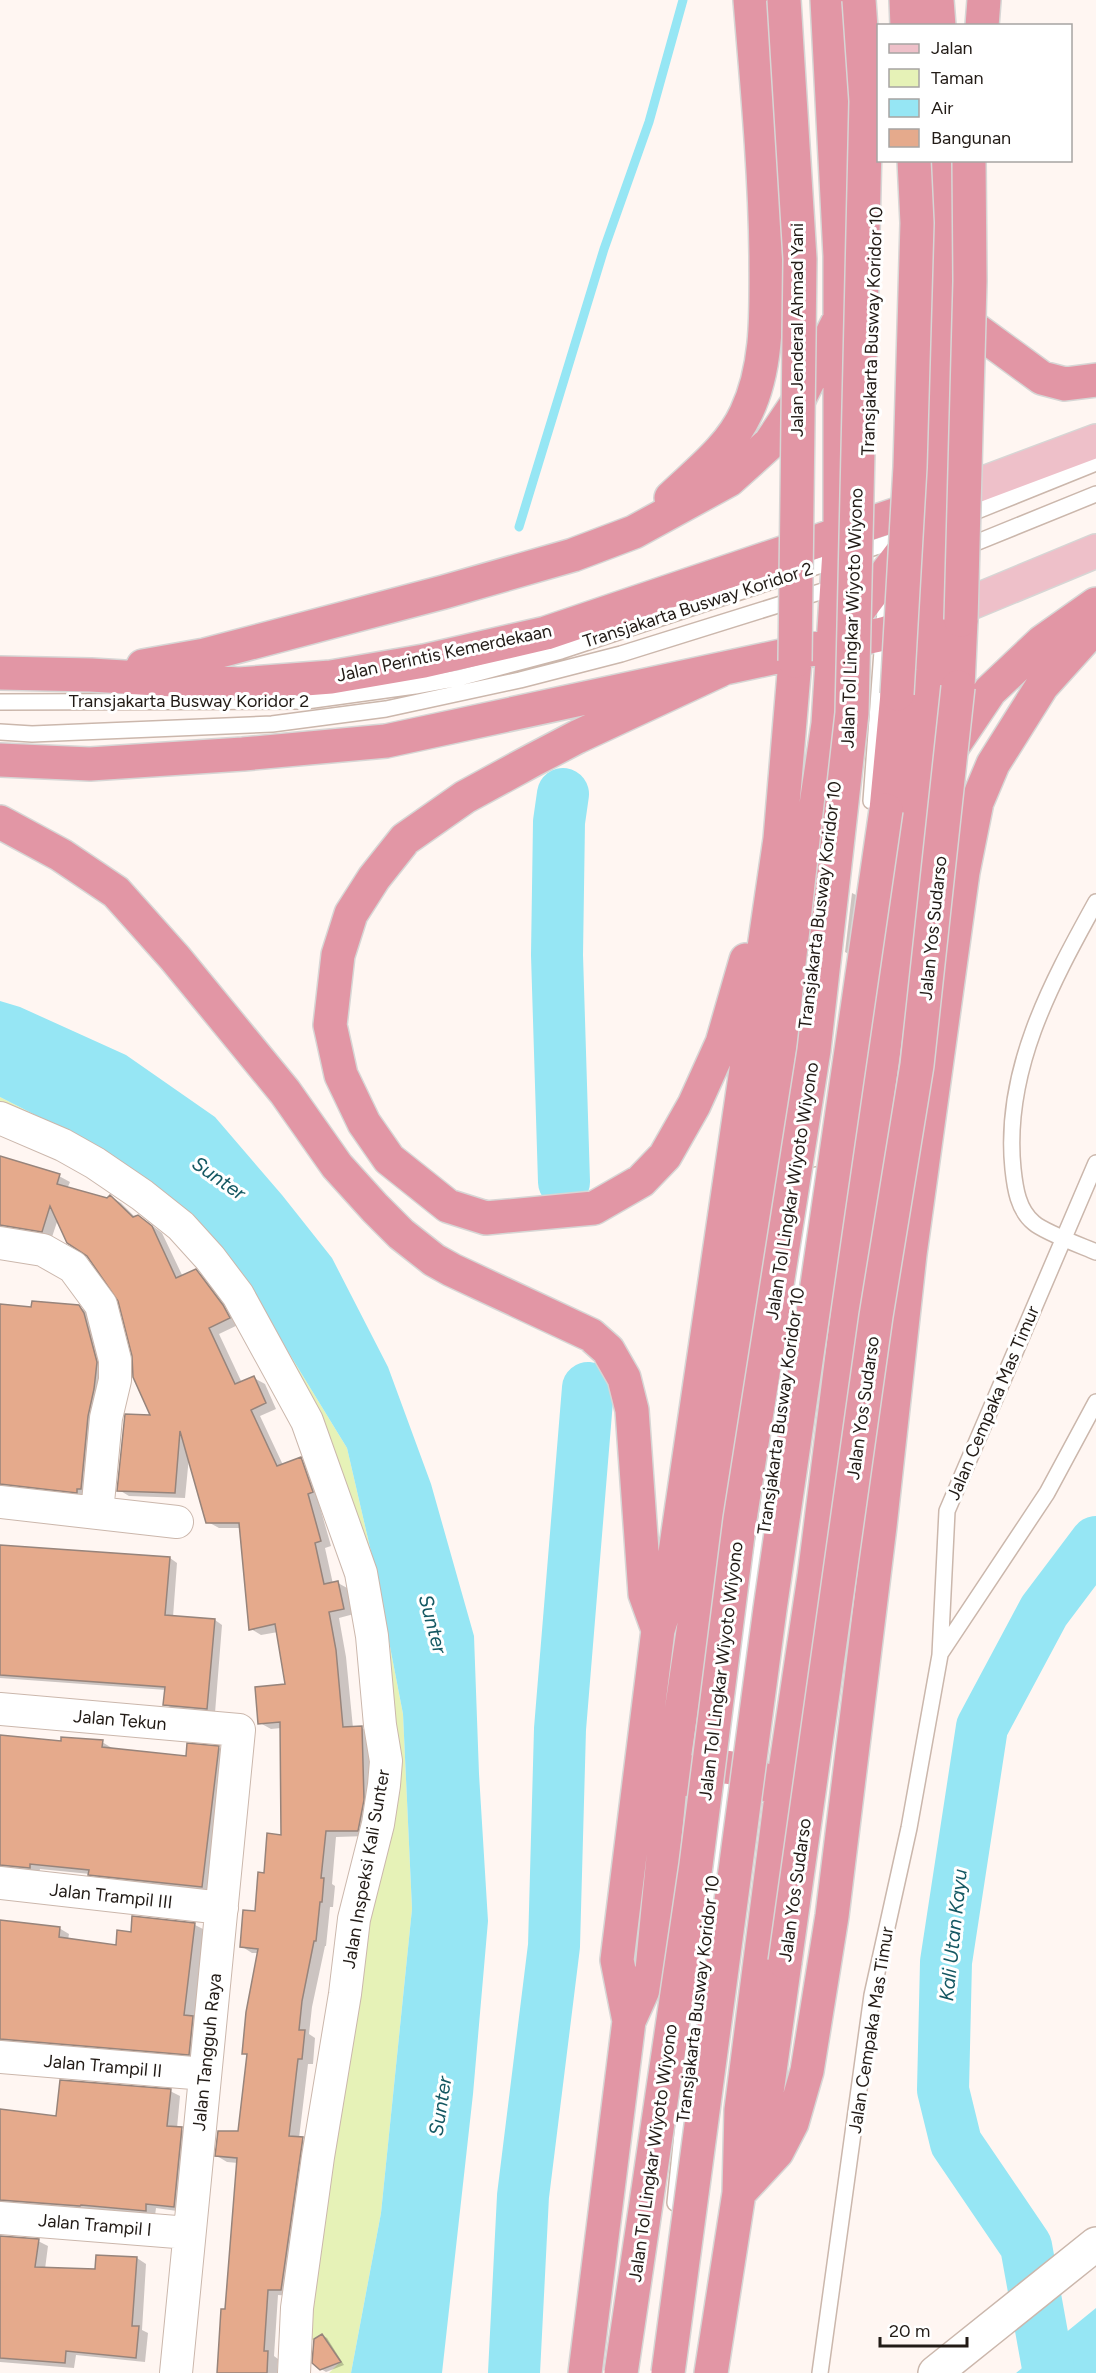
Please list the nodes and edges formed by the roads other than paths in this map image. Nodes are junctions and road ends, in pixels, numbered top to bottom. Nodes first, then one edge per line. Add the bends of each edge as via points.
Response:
1 (750, 0) edge
2 (784, 0) edge
3 (827, 0) edge
4 (859, 0) edge
5 (868, 0) edge
6 (898, 0) edge
7 (906, 0) edge
8 (937, 0) edge
9 (900, 24) edge
10 (907, 24) edge
11 (939, 24) edge
12 (909, 162) edge
13 (914, 162) edge
14 (955, 163) edge
15 (945, 307) junction
16 (839, 319) junction
17 (1096, 380) edge
18 (1096, 441) edge
19 (1096, 463) edge
20 (1096, 494) edge
21 (634, 532) junction
22 (885, 545) junction
23 (1096, 551) edge
24 (1096, 604) edge
25 (948, 619) junction
26 (1096, 626) edge
27 (856, 634) junction
28 (510, 652) junction
29 (725, 668) junction
30 (0, 673) edge
31 (91, 675) junction
32 (0, 702) edge
33 (0, 732) edge
34 (0, 760) edge
35 (919, 799) junction
36 (870, 811) dead end
37 (0, 822) edge
38 (780, 839) junction
39 (1096, 902) edge
40 (0, 1118) edge
41 (819, 1158) dead end
42 (1096, 1163) edge
43 (1064, 1238) junction
44 (0, 1243) edge
45 (1096, 1252) edge
46 (1096, 1402) edge
47 (0, 1502) edge
48 (97, 1513) junction
49 (177, 1522) dead end
50 (658, 1630) junction
51 (940, 1654) junction
52 (0, 1709) edge
53 (239, 1730) joint
54 (716, 1768) junction
55 (670, 1786) junction
56 (781, 1797) junction
57 (0, 1883) edge
58 (222, 1908) junction
59 (629, 2021) junction
60 (0, 2058) edge
61 (205, 2074) junction
62 (740, 2193) junction
63 (0, 2218) edge
64 (189, 2233) junction
65 (1084, 2253) edge
66 (176, 2373) edge
67 (294, 2373) edge
68 (585, 2373) edge
69 (609, 2373) edge
70 (621, 2373) edge
71 (654, 2373) edge
72 (668, 2373) edge
73 (711, 2373) edge
74 (820, 2373) edge
75 (935, 2373) edge

1 - 21 highway via 765,189 766,311 756,391 745,416 723,448
2 - 38 highway, Jalan Jenderal Ahmad Yani, bridge via 800,259 795,661
3 - 16 highway via 840,256
4 - 70 highway, Jalan Tol Lingkar Wiyoto Wiyono, bridge via 866,101 852,713 814,1050 740,1519 696,1865
5 - 22 lane, Transjakarta Busway Koridor 10 via 877,179 872,356
6 - 9 lane
7 - 10 highway
8 - 11 highway
12 - 22 lane, Transjakarta Busway Koridor 10 via 912,195 905,364
13 - 72 highway, Jalan Tol Lingkar Wiyoto Wiyono, bridge via 917,223 910,467 886,810 762,1666
14 - 15 highway
14 - 25 highway, bridge via 970,281
15 - 17 highway via 1042,378 1065,384
15 - 22 highway
16 - 21 highway via 797,403 770,443 729,480
16 - 22 highway
18 - 22 main road
19 - 22 lane, Transjakarta Busway Koridor 2
20 - 22 lane, Transjakarta Busway Koridor 2
21 - 31 highway via 573,555 444,592 205,655
22 - 25 highway
22 - 25 highway
22 - 27 highway
22 - 27 highway
22 - 28 highway, Jalan Perintis Kemerdekaan
22 - 33 lane, Transjakarta Busway Koridor 2 via 621,654 386,709 272,724
23 - 25 main road
24 - 35 highway via 1042,642 990,691
25 - 27 highway
25 - 35 highway, Jalan Yos Sudarso
25 - 62 highway, Jalan Yos Sudarso, bridge via 958,687 917,1065 876,1316 764,2114
26 - 62 highway via 1065,658 1029,706 993,764 978,802 963,872 910,1254 832,1916 807,2071 792,2123 777,2152
27 - 29 highway
27 - 36 lane, Transjakarta Busway Koridor 10
27 - 54 lane, Transjakarta Busway Koridor 10 via 843,696 826,886
27 - 55 highway via 828,724
28 - 31 highway, Jalan Perintis Kemerdekaan via 239,684
28 - 32 lane, Transjakarta Busway Koridor 2 via 448,680 306,702
29 - 34 highway via 374,742 90,764
29 - 38 highway via 577,737 465,796 405,839 374,878 351,914 338,955 330,1025 341,1076 364,1123 390,1159 448,1206 486,1218 594,1208 640,1180 665,1156 722,1043
30 - 31 highway, Jalan Perintis Kemerdekaan
35 - 56 highway, Jalan Yos Sudarso
37 - 50 highway via 61,855 116,892 285,1092 337,1166 401,1234 434,1260 591,1335 608,1350 624,1378 632,1410 645,1594
38 - 50 highway via 671,1580
39 - 43 lane via 1046,997 1022,1061 1011,1123 1014,1179 1020,1205 1034,1224
40 - 67 street, Jalan Inspeksi Kali Sunter via 95,1163 181,1226 210,1258 238,1295 308,1421 361,1573 386,1761 384,1785 354,1919 297,2308
41 - 54 lane, Transjakarta Busway Koridor 10 via 757,1574
42 - 43 lane, Jalan Cempaka Mas Timur
43 - 45 lane
43 - 51 lane, Jalan Cempaka Mas Timur via 947,1511
44 - 48 street via 43,1250 73,1267 101,1305 116,1380 106,1418
46 - 51 lane, Jalan Cempaka Mas Timur via 1047,1493
47 - 48 street
48 - 49 street
50 - 59 highway via 617,1960
51 - 74 lane, Jalan Cempaka Mas Timur via 909,1828 873,1995
52 - 53 street, Jalan Tekun
53 - 58 street, Jalan Tangguh Raya
54 - 55 highway
54 - 56 highway via 751,1773
54 - 69 lane, Transjakarta Busway Koridor 10
54 - 71 lane, Transjakarta Busway Koridor 10 via 673,2220
55 - 59 highway via 652,1971
56 - 62 highway, Jalan Yos Sudarso via 741,2110
57 - 58 street, Jalan Trampil III
58 - 61 street, Jalan Tangguh Raya
59 - 68 highway
60 - 61 street, Jalan Trampil II
61 - 64 street, Jalan Tangguh Raya
62 - 73 highway, Jalan Yos Sudarso
63 - 64 street, Jalan Trampil I
64 - 66 street, Jalan Tangguh Raya
65 - 75 main road

